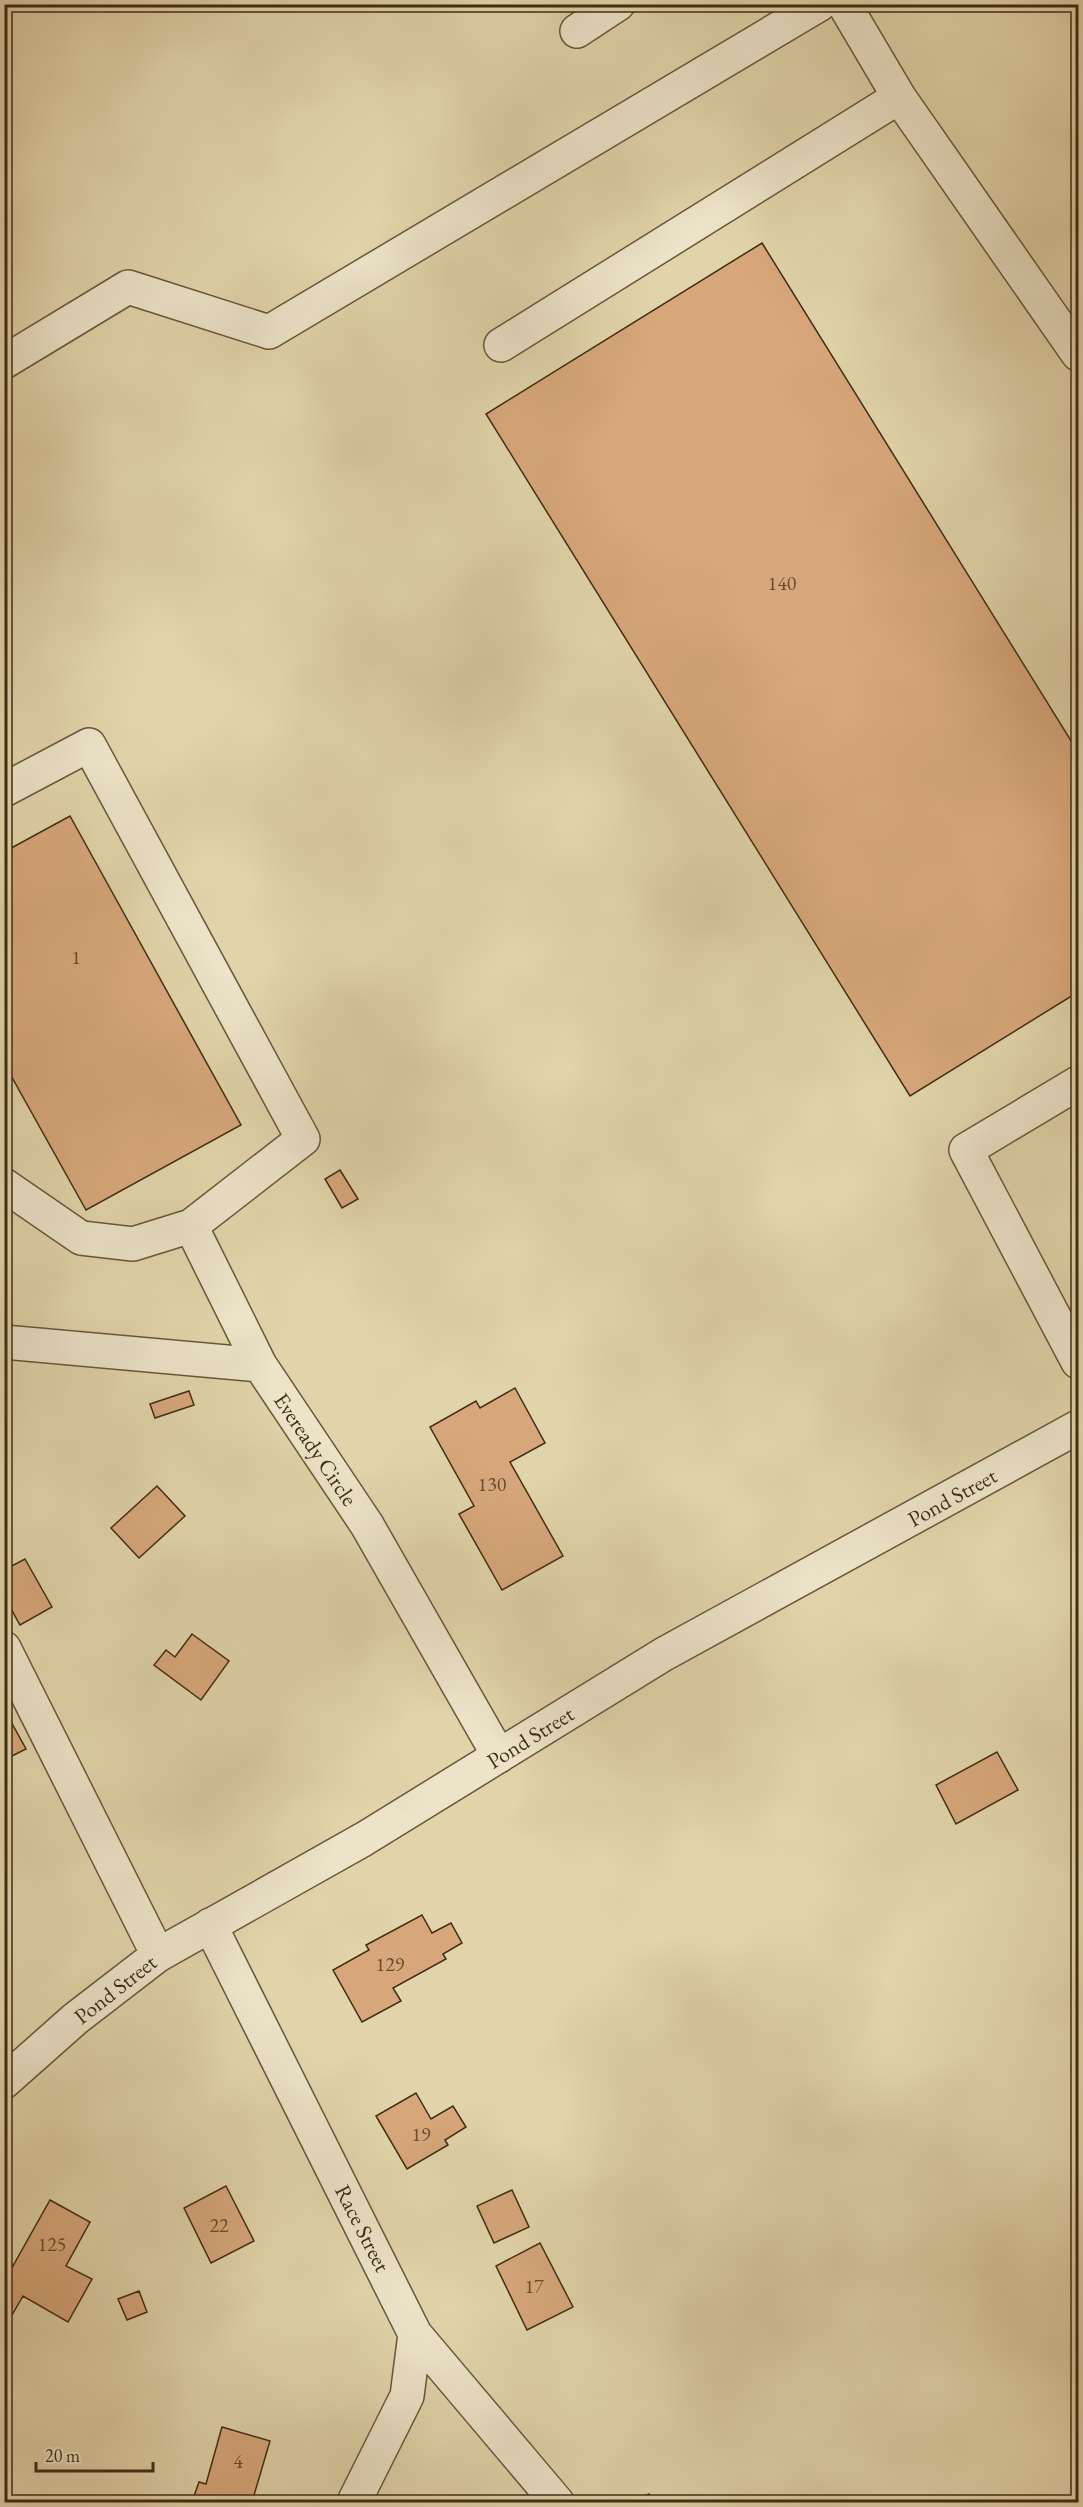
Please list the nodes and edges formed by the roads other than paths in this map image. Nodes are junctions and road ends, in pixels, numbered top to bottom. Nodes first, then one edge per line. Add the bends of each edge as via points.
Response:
1 (618, 4) edge
2 (820, 4) edge
3 (844, 4) edge
4 (577, 31) dead end
5 (899, 97) junction
6 (501, 345) dead end
7 (1078, 354) edge
8 (4, 362) edge
9 (4, 790) edge
10 (1078, 1083) edge
11 (4, 1185) edge
12 (191, 1226) junction
13 (4, 1342) edge
14 (1078, 1362) edge
15 (260, 1365) junction
16 (1078, 1427) edge
17 (4, 1648) edge
18 (499, 1756) junction
19 (210, 1925) junction
20 (158, 1955) junction
21 (4, 2082) edge
22 (415, 2334) junction
23 (354, 2502) edge
24 (558, 2502) edge

1 - 4 street
2 - 8 street via 269,332 128,287
3 - 5 street
5 - 6 street
5 - 7 street
9 - 12 street via 89,745 303,1139
10 - 14 street via 966,1150
11 - 12 street via 81,1238 133,1244
12 - 15 street, Eveready Circle
13 - 15 street
15 - 18 street, Eveready Circle via 367,1526
16 - 18 street, Pond Street via 664,1654
17 - 20 street
18 - 19 street, Pond Street via 364,1839
19 - 20 street, Pond Street
19 - 22 street, Race Street
20 - 21 street, Pond Street via 75,2019
22 - 23 street via 407,2396
22 - 24 street, Race Street

